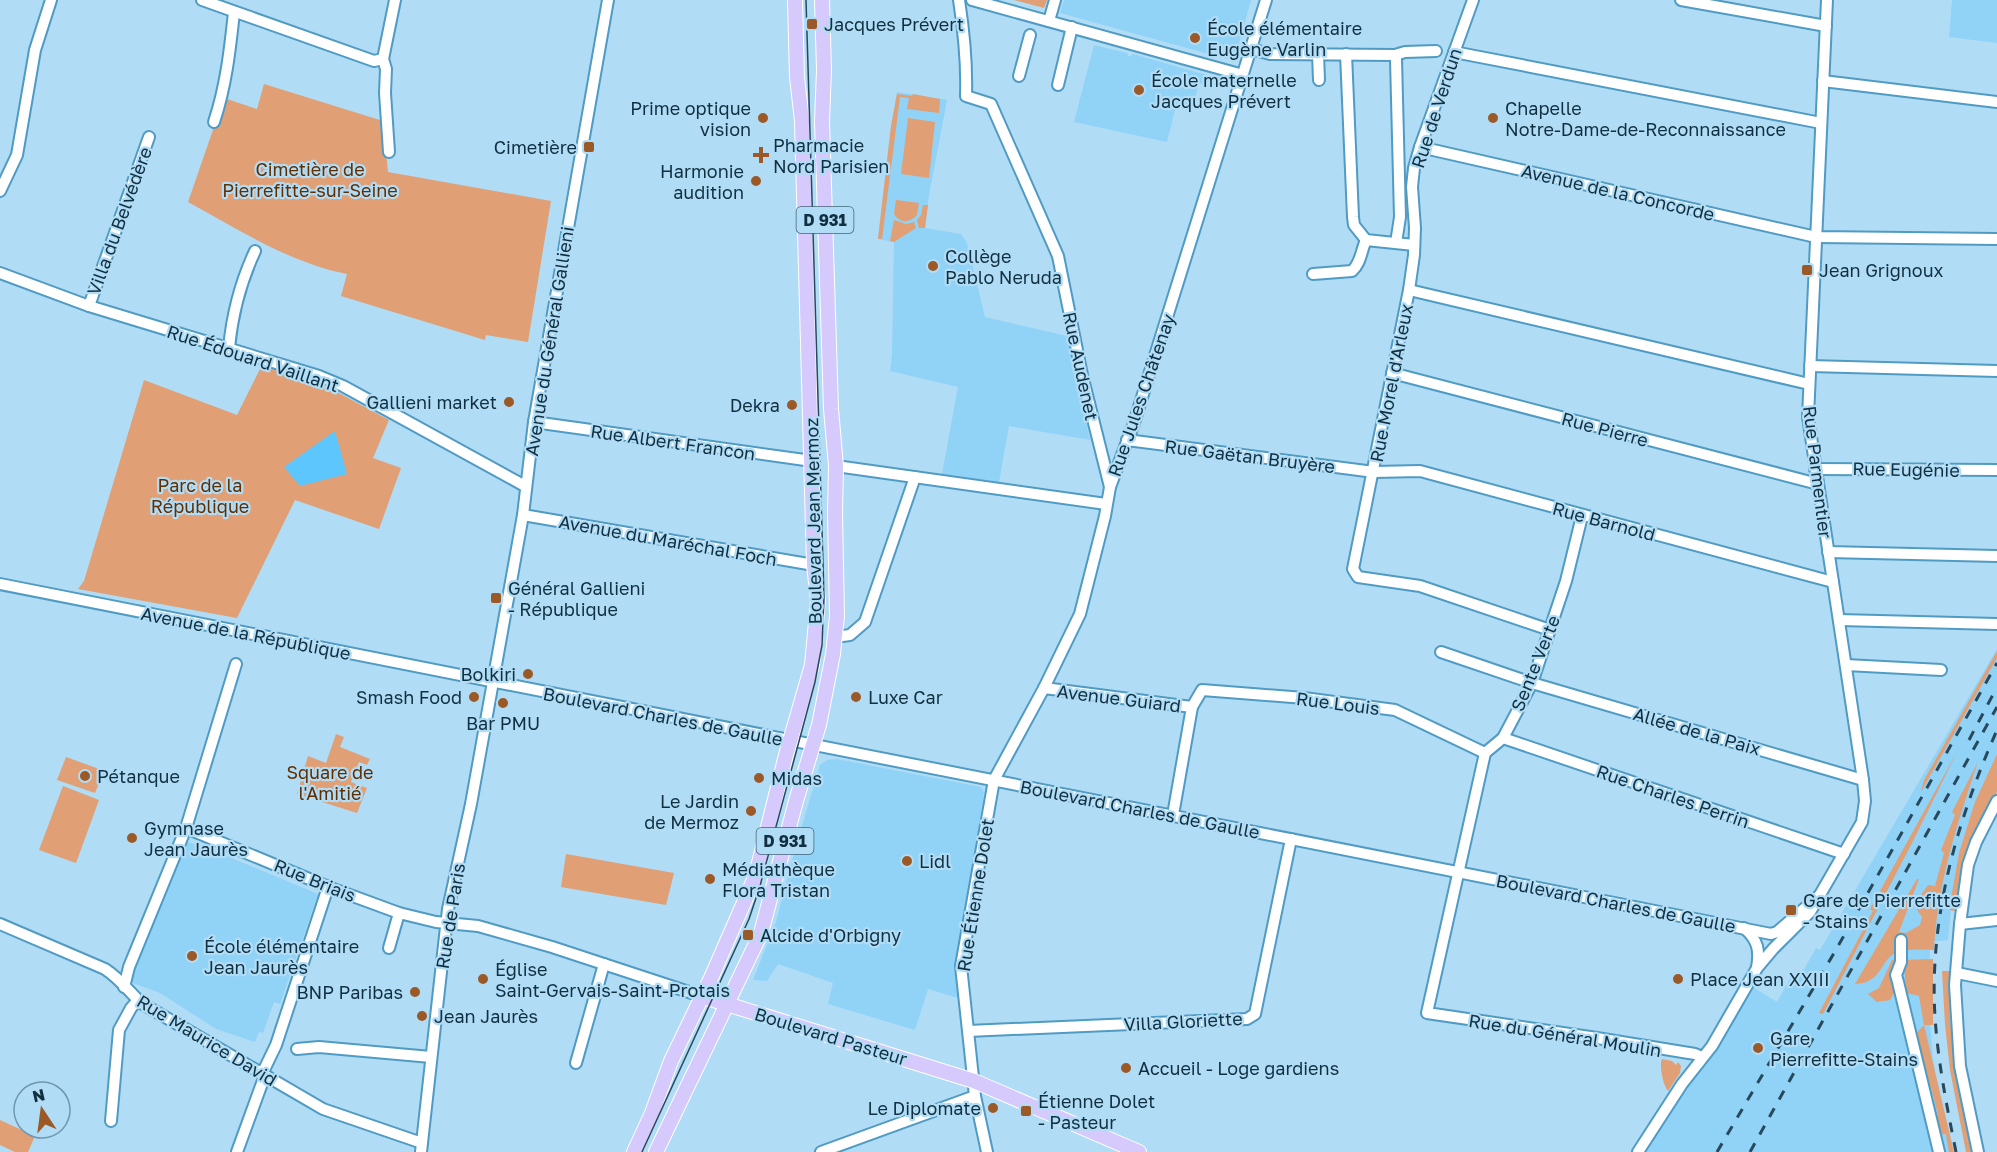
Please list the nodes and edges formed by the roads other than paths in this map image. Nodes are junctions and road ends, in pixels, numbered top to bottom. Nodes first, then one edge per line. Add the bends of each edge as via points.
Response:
1 (51, 0) edge
2 (202, 0) edge
3 (395, 0) edge
4 (608, 0) edge
5 (795, 0) edge
6 (822, 0) edge
7 (959, 0) edge
8 (972, 0) edge
9 (1055, 0) edge
10 (1266, 0) edge
11 (1473, 0) edge
12 (1681, 0) edge
13 (1827, 0) edge
14 (234, 12) junction
15 (1035, 17) junction
16 (1049, 21) junction
17 (1826, 26) junction
18 (1072, 27) junction
19 (1251, 49) junction
20 (1436, 51) dead end
21 (1454, 52) junction
22 (1318, 54) junction
23 (1346, 54) junction
24 (1395, 54) junction
25 (383, 59) junction
26 (1243, 75) junction
27 (1019, 76) dead end
28 (1319, 80) dead end
29 (1823, 81) junction
30 (1058, 86) dead end
31 (1997, 102) edge
32 (214, 122) dead end
33 (1821, 123) junction
34 (149, 137) dead end
35 (1420, 147) junction
36 (389, 152) dead end
37 (0, 191) edge
38 (1816, 237) junction
39 (1997, 239) edge
40 (1366, 240) junction
41 (1396, 243) junction
42 (1414, 245) junction
43 (255, 251) dead end
44 (0, 273) edge
45 (1313, 274) dead end
46 (1409, 290) junction
47 (89, 306) junction
48 (229, 348) junction
49 (1810, 366) junction
50 (1997, 371) edge
51 (1392, 373) junction
52 (1809, 384) junction
53 (534, 422) junction
54 (1127, 440) junction
55 (812, 461) junction
56 (836, 466) junction
57 (1815, 468) junction
58 (1997, 470) edge
59 (1374, 472) junction
60 (915, 477) junction
61 (1818, 484) junction
62 (525, 486) junction
63 (1110, 487) junction
64 (1106, 504) junction
65 (522, 515) junction
66 (1582, 516) junction
67 (1828, 552) junction
68 (1997, 556) edge
69 (814, 565) junction
70 (1833, 582) junction
71 (0, 584) edge
72 (1839, 620) junction
73 (1997, 624) edge
74 (1550, 630) junction
75 (835, 637) junction
76 (1441, 652) dead end
77 (236, 664) dead end
78 (1846, 665) junction
79 (1941, 669) dead end
80 (491, 682) junction
81 (1532, 682) junction
82 (1044, 688) junction
83 (1192, 707) junction
84 (1503, 738) junction
85 (790, 741) junction
86 (814, 746) junction
87 (1485, 753) junction
88 (994, 780) junction
89 (1863, 780) junction
90 (1997, 801) edge
91 (1173, 816) junction
92 (186, 828) junction
93 (1291, 839) junction
94 (1844, 854) junction
95 (1458, 872) junction
96 (328, 887) junction
97 (1820, 895) junction
98 (399, 913) junction
99 (1997, 920) edge
100 (0, 924) edge
101 (446, 924) junction
102 (1960, 924) junction
103 (1743, 928) junction
104 (1901, 944) dead end
105 (389, 948) dead end
106 (604, 964) junction
107 (1757, 968) junction
108 (1957, 973) junction
109 (1997, 981) edge
110 (124, 987) junction
111 (701, 996) junction
112 (138, 1000) junction
113 (727, 1003) junction
114 (968, 1031) junction
115 (276, 1045) junction
116 (431, 1057) junction
117 (1702, 1057) junction
118 (576, 1063) dead end
119 (263, 1075) junction
120 (974, 1081) junction
121 (975, 1096) junction
122 (111, 1121) dead end
123 (422, 1148) edge
124 (827, 1151) edge
125 (237, 1152) edge
126 (634, 1152) edge
127 (656, 1152) edge
128 (987, 1152) edge
129 (1139, 1152) edge
130 (1638, 1152) edge
131 (1939, 1152) edge
132 (1978, 1152) edge

1 - 37 street via 35,50 17,155
2 - 14 street
3 - 25 street
4 - 53 street, Avenue du Général Gallieni
5 - 55 main road, Boulevard Jean Mermoz / D 931
6 - 56 main road, Boulevard Jean Mermoz / D 931 via 822,132
7 - 63 street, Rue Audenet via 966,96 991,104 1058,256
8 - 15 street
9 - 16 street
10 - 19 street, Rue Jules Châtenay
11 - 21 street, Rue de Verdun
12 - 17 street
13 - 17 street, Rue Parmentier
14 - 25 street via 374,61
14 - 32 street via 229,61
15 - 16 street
15 - 27 street
16 - 18 street
17 - 29 street, Rue Parmentier
18 - 26 street
18 - 30 street
19 - 22 street via 1270,54
19 - 26 street, Rue Jules Châtenay
20 - 24 street
21 - 33 street
21 - 35 street, Rue de Verdun
22 - 23 street
22 - 28 street
23 - 24 street
23 - 40 street via 1353,217 1354,225
24 - 41 street via 1400,217
25 - 36 street
26 - 54 street, Rue Jules Châtenay
29 - 31 street
29 - 33 street, Rue Parmentier
33 - 38 street, Rue Parmentier
34 - 47 street, Villa du Belvédère
35 - 38 street, Avenue de la Concorde
35 - 42 street, Rue de Verdun via 1412,187
38 - 39 street, Avenue de la Concorde
38 - 49 street, Rue Parmentier
40 - 41 street
40 - 45 street via 1352,271
41 - 42 street
42 - 46 street, Rue de Verdun
43 - 48 street via 231,324
44 - 47 street, Rue Édouard Vaillant
46 - 51 street, Rue Morel d'Arleux
46 - 52 street, Rue Morel d'Arleux
47 - 48 street, Rue Édouard Vaillant
48 - 62 street, Rue Édouard Vaillant via 343,386
49 - 50 street
49 - 52 street, Rue Parmentier
51 - 59 street, Rue Morel d'Arleux
51 - 61 street, Rue Pierre
52 - 57 street, Rue Parmentier via 1808,417
53 - 55 street, Rue Albert Francon
53 - 62 street, Avenue du Général Gallieni
54 - 59 street, Rue Gaëtan Bruyère
54 - 63 street, Rue Jules Châtenay
55 - 69 main road, Boulevard Jean Mermoz / D 931
56 - 60 street
56 - 75 main road, Boulevard Jean Mermoz / D 931
57 - 58 street, Rue Eugénie
57 - 61 street, Rue Parmentier
59 - 66 street, Rue Barnold via 1420,471
59 - 74 street, Rue Morel d'Arleux via 1353,569 1358,577 1420,586
60 - 64 street
60 - 75 street via 865,622 850,635
61 - 67 street, Rue Parmentier
62 - 65 street, Avenue du Général Gallieni
63 - 64 street, Rue Jules Châtenay
64 - 82 street, Rue Jules Châtenay via 1080,614
65 - 69 street, Avenue du Maréchal Foch
65 - 80 street, Avenue du Général Gallieni
66 - 70 street, Rue Barnold
66 - 74 street, Sente Verte
67 - 68 street
67 - 70 street, Rue Parmentier
69 - 85 main road, Boulevard Jean Mermoz / D 931 via 818,600 812,665
70 - 72 street, Rue Parmentier
71 - 80 street, Avenue de la République
72 - 73 street
72 - 78 street, Rue Parmentier
74 - 81 street, Sente Verte
75 - 86 main road, Boulevard Jean Mermoz / D 931
76 - 81 street, Allée de la Paix
77 - 92 street
78 - 79 street
78 - 89 street, Rue Parmentier
80 - 85 street, Boulevard Charles de Gaulle
80 - 101 street, Rue de Paris
81 - 84 street, Sente Verte
81 - 89 street, Allée de la Paix
82 - 83 street, Avenue Guiard
82 - 88 street, Rue Jules Châtenay
83 - 87 street, Rue Louis via 1202,690 1395,710
83 - 91 street, Avenue Guiard
84 - 87 street, Sente Verte
84 - 94 street, Rue Charles Perrin
85 - 86 street, Boulevard Charles de Gaulle
85 - 111 main road, Boulevard Jean Mermoz / D 931 via 756,875
86 - 88 street, Boulevard Charles de Gaulle
86 - 113 main road, Boulevard Jean Mermoz / D 931 via 761,933
87 - 95 street
88 - 91 street, Boulevard Charles de Gaulle
88 - 114 street, Rue Étienne Dolet via 961,966
89 - 94 street, Rue Parmentier via 1862,822
90 - 102 street via 1968,865
91 - 93 street, Boulevard Charles de Gaulle
92 - 96 street, Rue Briais
92 - 110 street
93 - 95 street, Boulevard Charles de Gaulle
93 - 114 street, Villa Gloriette via 1255,1014 1247,1019
94 - 97 street, Rue Parmentier
95 - 103 street, Boulevard Charles de Gaulle
95 - 117 street, Rue du Général Moulin via 1427,1014
96 - 98 street, Rue Briais
96 - 115 street
97 - 103 street, Rue Parmentier via 1777,932
97 - 107 street, Rue Parmentier via 1804,920
98 - 101 street, Rue Briais
98 - 105 street
99 - 102 street
100 - 110 street, Rue Maurice David via 105,969
101 - 106 street, Boulevard Pasteur via 478,926
101 - 116 street, Rue de Paris
102 - 108 street
103 - 107 street, Boulevard Charles de Gaulle via 1757,945
104 - 131 street via 1896,975
106 - 111 street, Boulevard Pasteur
106 - 118 street
107 - 117 street, Rue Parmentier
108 - 109 street
108 - 132 street via 1960,1066
110 - 112 street, Rue Maurice David
111 - 113 main road, Boulevard Pasteur
111 - 126 main road, Boulevard Jean Mermoz / D 931
112 - 119 street, Rue Maurice David
112 - 122 street via 119,1030
113 - 120 main road, Boulevard Pasteur
113 - 127 main road, Boulevard Jean Mermoz / D 931
114 - 120 street, Rue Étienne Dolet
115 - 116 street
115 - 119 street
116 - 123 street, Rue de Paris
117 - 130 street, Rue Parmentier
119 - 123 street, Rue Maurice David via 323,1109
119 - 125 street
120 - 121 street, Rue Étienne Dolet
120 - 129 main road, Boulevard Pasteur
121 - 124 street
121 - 128 street, Rue Étienne Dolet

